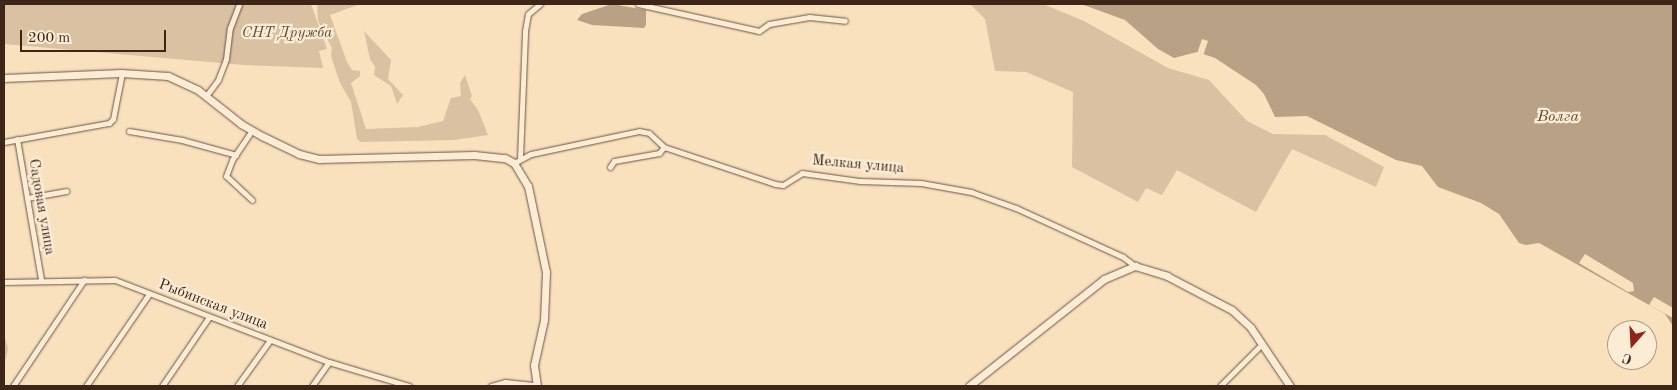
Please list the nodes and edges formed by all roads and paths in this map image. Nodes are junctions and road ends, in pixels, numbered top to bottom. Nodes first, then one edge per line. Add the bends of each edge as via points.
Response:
1 (240, 4) edge
2 (540, 4) edge
3 (638, 4) edge
4 (845, 21) dead end
5 (122, 73) junction
6 (4, 78) edge
7 (206, 96) junction
8 (252, 130) junction
9 (129, 131) dead end
10 (17, 139) junction
11 (4, 142) edge
12 (664, 147) junction
13 (236, 155) junction
14 (520, 158) junction
15 (514, 163) junction
16 (610, 167) dead end
17 (66, 192) dead end
18 (27, 198) junction
19 (252, 200) dead end
20 (1135, 266) junction
21 (41, 280) junction
22 (84, 280) junction
23 (4, 282) edge
24 (149, 294) junction
25 (210, 317) junction
26 (270, 340) junction
27 (1262, 344) junction
28 (329, 362) junction
29 (391, 384) edge
30 (13, 386) edge
31 (86, 386) edge
32 (162, 386) edge
33 (237, 386) edge
34 (312, 386) edge
35 (409, 386) edge
36 (491, 386) edge
37 (537, 386) edge
38 (969, 386) edge
39 (1220, 386) edge
40 (1290, 386) edge

1 - 7 street via 231,23 227,54 218,80
2 - 14 street via 528,14 525,31
3 - 4 street via 759,31 769,24 809,17
5 - 6 main road
5 - 7 main road via 168,76
5 - 10 street via 113,119 102,124
7 - 8 main road
8 - 13 street
8 - 15 main road via 299,154 319,159 474,155 505,158
9 - 13 street via 182,140
10 - 11 street
10 - 18 street, Садовая улица
12 - 14 street, Мелкая улица via 649,133 639,131
12 - 16 street via 658,153 614,161
12 - 20 street, Мелкая улица via 783,185 802,173 860,181 921,183 971,192 1016,208 1123,257
13 - 19 street via 226,176
14 - 15 street
15 - 37 main road via 528,186 546,263 546,302 534,365
17 - 18 street
18 - 21 street, Садовая улица
20 - 27 main road via 1156,271 1215,299 1244,321
20 - 38 main road via 1104,279
21 - 22 street, Рыбинская улица
21 - 23 street, Рыбинская улица
22 - 24 street, Рыбинская улица via 115,280
22 - 30 street
24 - 25 street, Рыбинская улица
24 - 31 street
25 - 26 street, Рыбинская улица
25 - 32 street
26 - 28 street, Рыбинская улица
26 - 33 street
27 - 39 street
27 - 40 main road
28 - 29 street, Рыбинская улица
28 - 34 street
29 - 35 street, Рыбинская улица
36 - 37 street via 505,382

